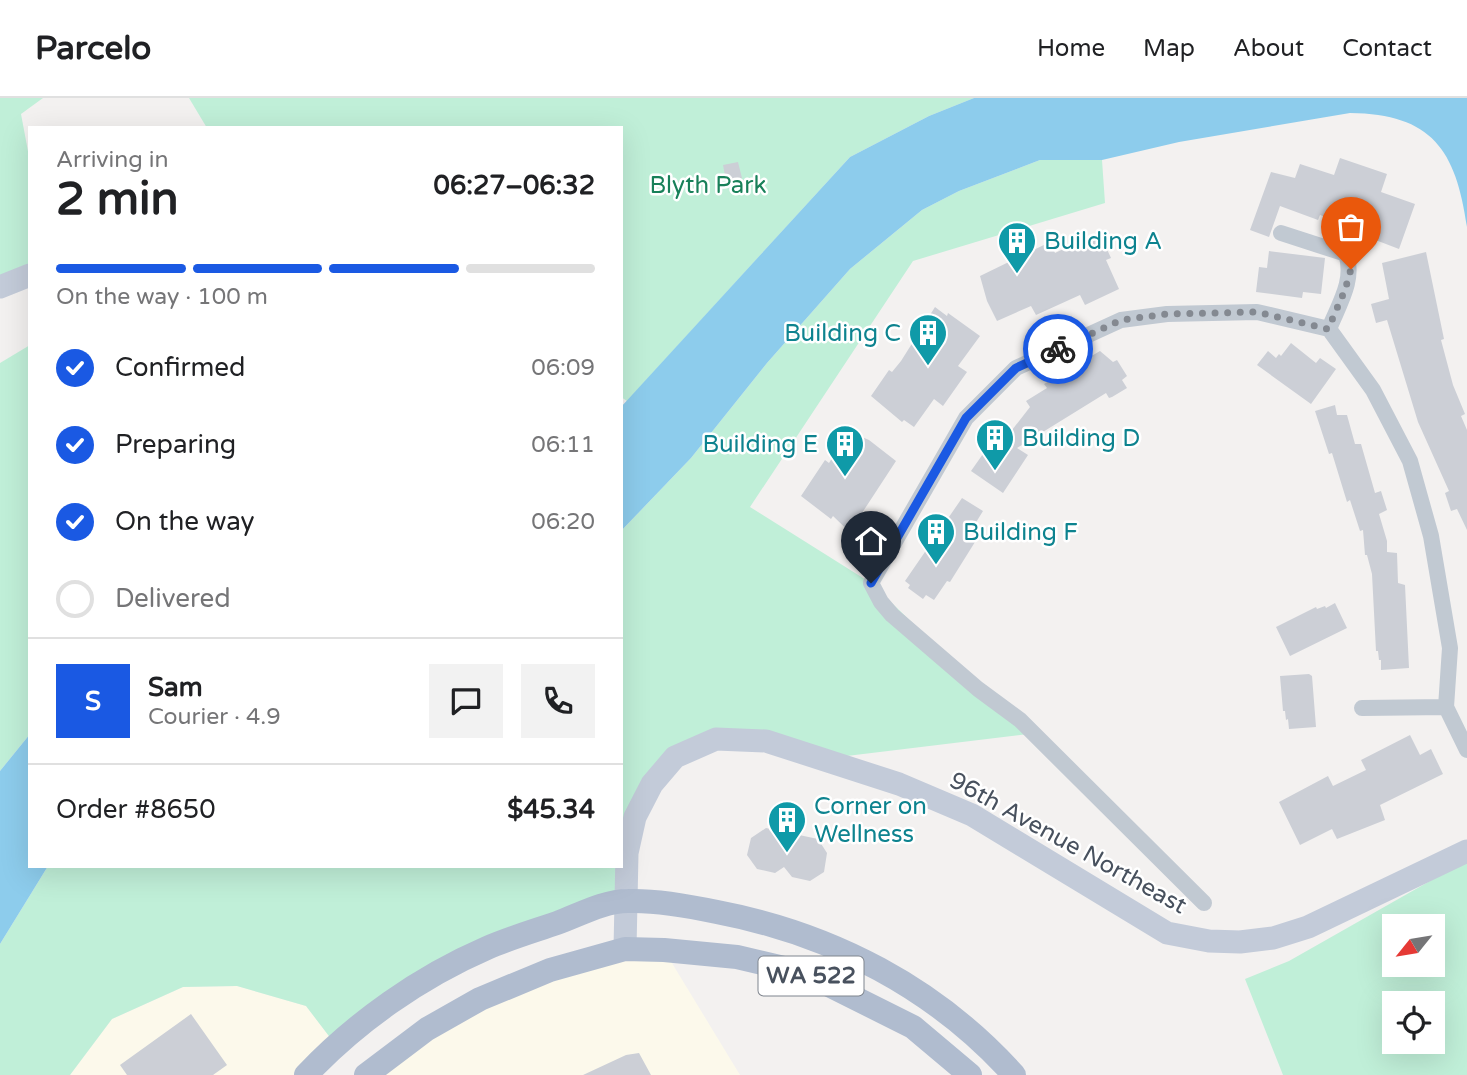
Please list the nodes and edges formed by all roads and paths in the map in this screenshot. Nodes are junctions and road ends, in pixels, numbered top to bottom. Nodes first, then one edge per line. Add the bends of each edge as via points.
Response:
1 (1281, 233) dead end
2 (28, 276) edge
3 (0, 287) edge
4 (1328, 329) junction
5 (1446, 707) junction
6 (1362, 708) dead end
7 (1467, 750) edge
8 (1467, 852) edge
9 (626, 901) junction
10 (1204, 903) dead end
11 (625, 949) junction
12 (306, 1075) edge
13 (366, 1075) edge
14 (970, 1075) edge
15 (1014, 1075) edge

1 - 4 street via 1346,254 1351,269
2 - 3 main road
4 - 5 street via 1373,390 1410,461 1431,536 1450,648
4 - 10 street via 1257,312 1167,314 1121,320 1016,368 966,418 871,583 892,615 1020,720
5 - 6 street
5 - 7 street
8 - 9 main road, 96th Avenue Northeast via 1308,927 1273,938 1209,941 1167,933 972,815 899,784 766,741 716,739 675,757 652,784 635,817
9 - 11 main road, 96th Avenue Northeast
9 - 12 main road, WA 522 via 523,934 441,971 335,1044
9 - 15 main road, WA 522 via 746,917 864,959 960,1022
11 - 13 main road, WA 522 via 550,970 480,999 428,1029
11 - 14 main road, WA 522 via 737,957 804,973 913,1027

